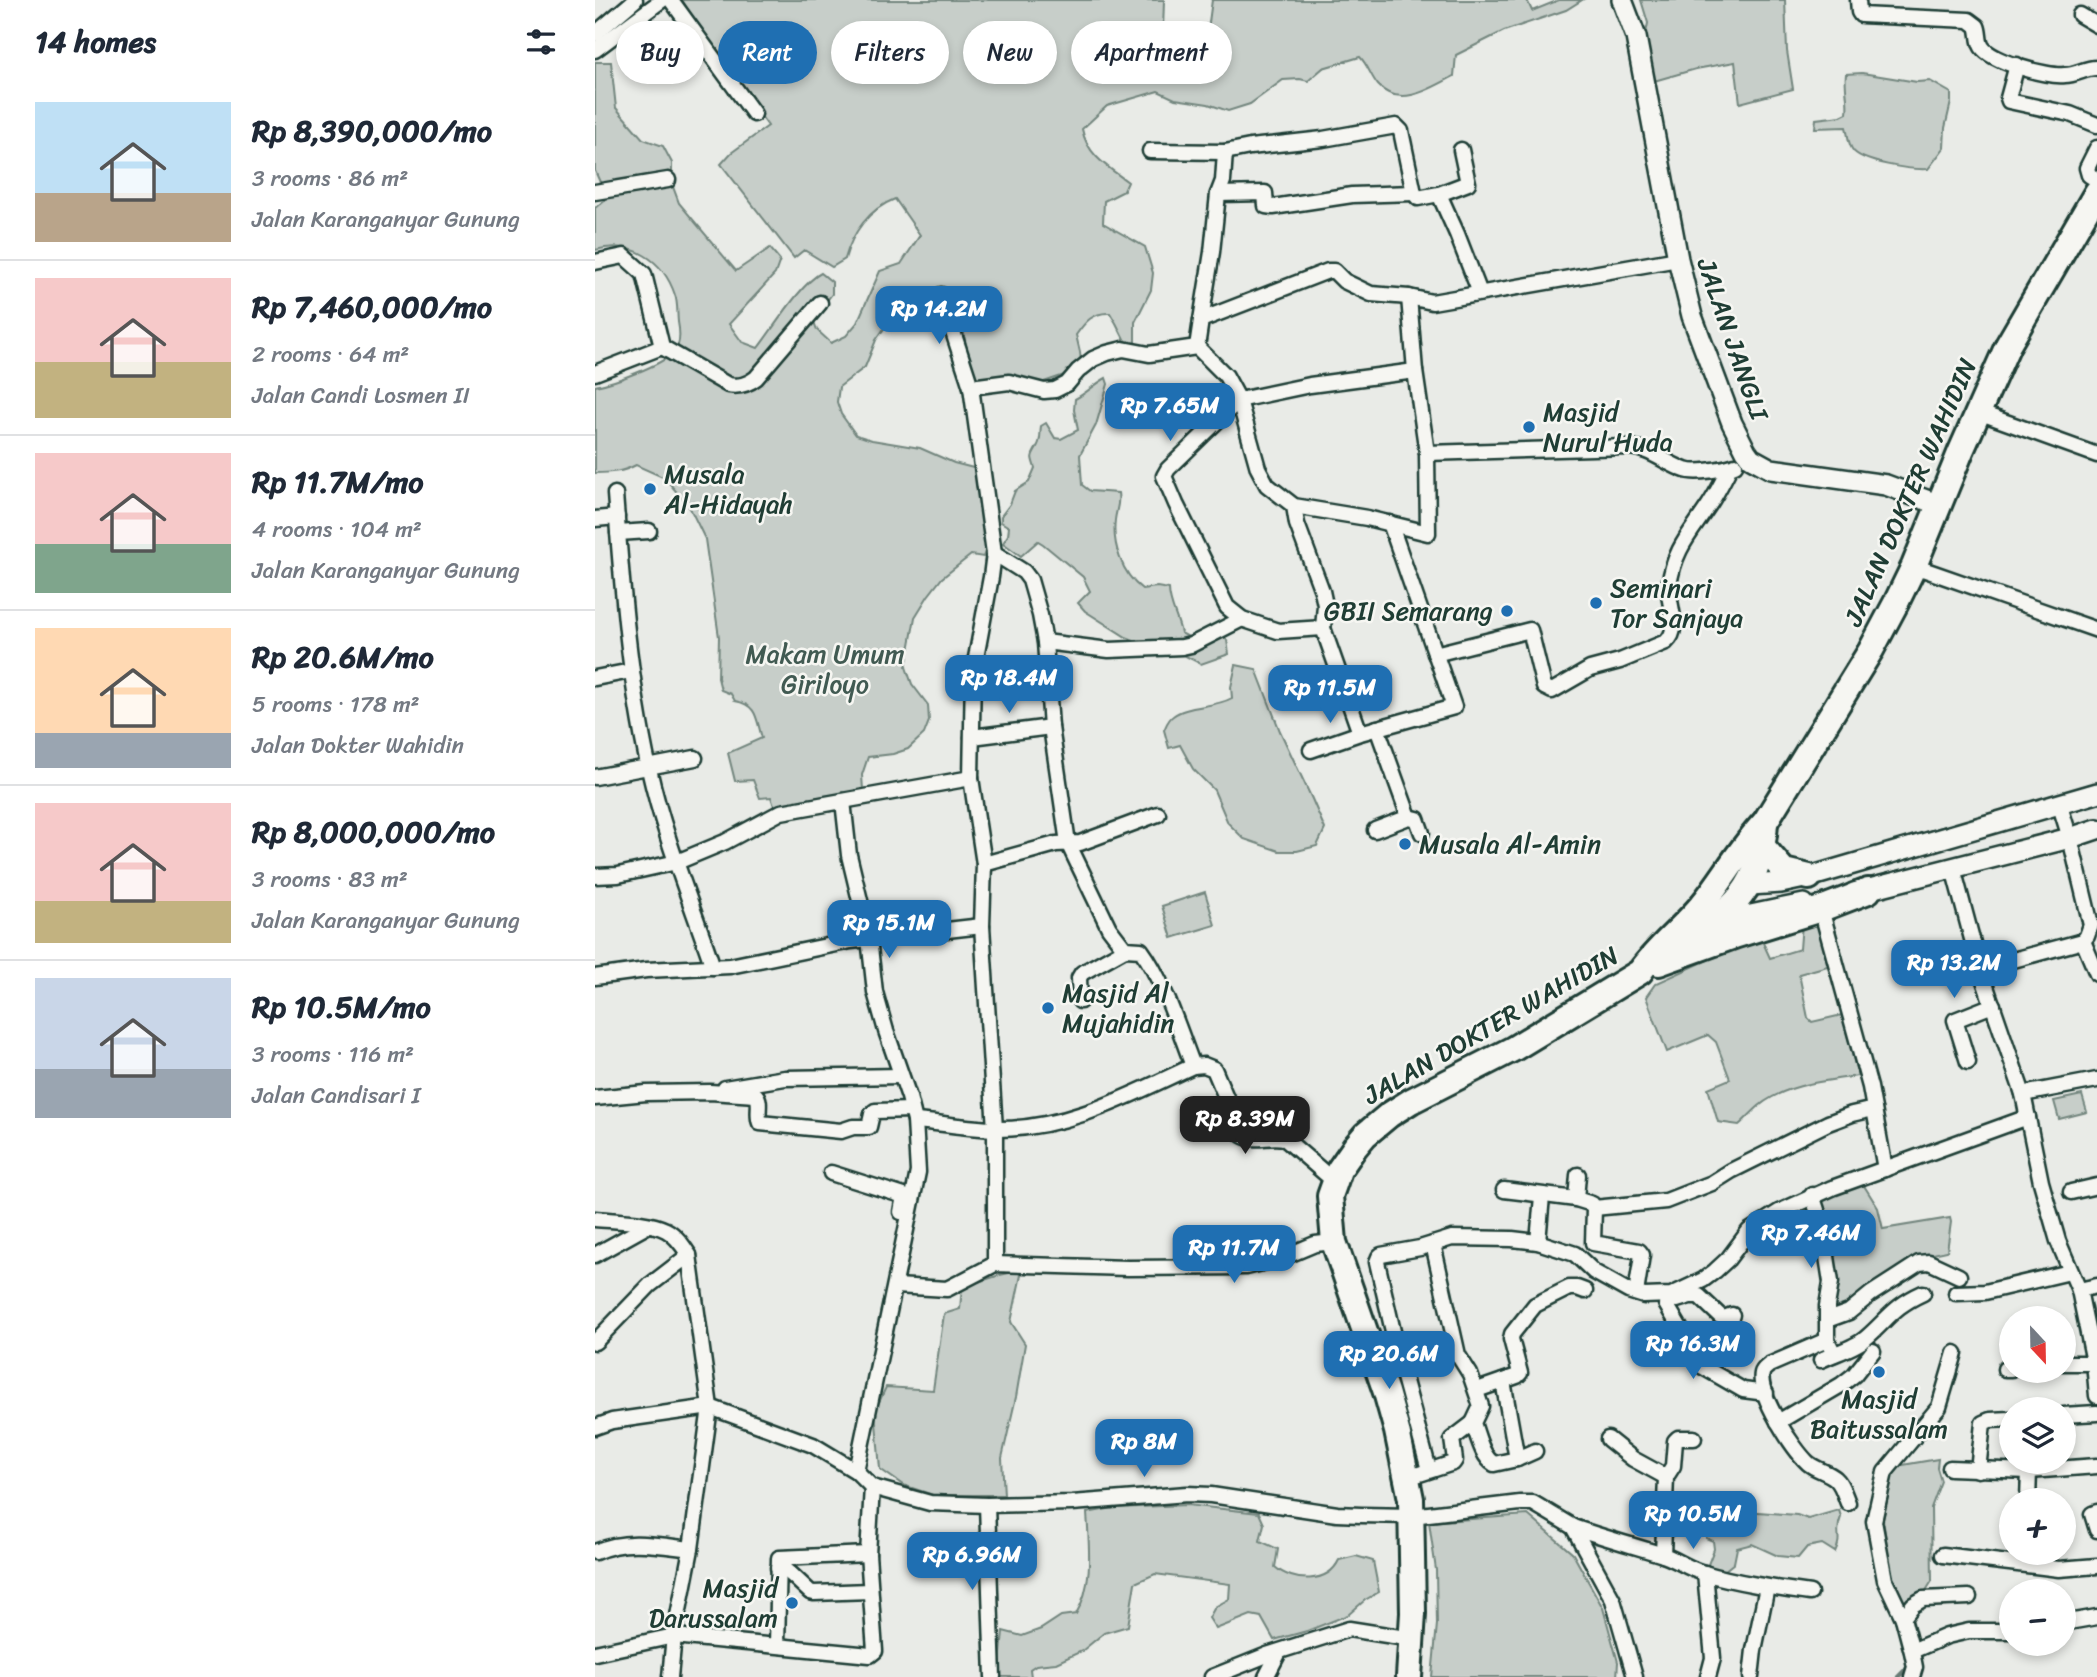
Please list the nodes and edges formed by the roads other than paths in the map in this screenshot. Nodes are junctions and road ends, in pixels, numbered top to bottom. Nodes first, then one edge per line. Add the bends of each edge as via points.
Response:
1 (635, 0) edge
2 (662, 0) edge
3 (671, 0) edge
4 (1622, 0) edge
5 (1858, 0) edge
6 (2080, 15) dead end
7 (2097, 25) edge
8 (595, 34) edge
9 (595, 50) edge
10 (2017, 65) junction
11 (2097, 68) edge
12 (754, 114) dead end
13 (2097, 125) edge
14 (2097, 148) edge
15 (1461, 150) dead end
16 (1150, 151) dead end
17 (1225, 152) junction
18 (668, 180) dead end
19 (2097, 180) edge
20 (595, 192) edge
21 (2097, 192) edge
22 (1414, 193) junction
23 (1218, 194) junction
24 (1439, 194) junction
25 (1678, 258) junction
26 (595, 262) edge
27 (1480, 293) junction
28 (941, 295) dead end
29 (1409, 297) junction
30 (820, 303) dead end
31 (1201, 320) junction
32 (662, 347) junction
33 (1197, 347) junction
34 (1415, 371) junction
35 (595, 373) edge
36 (971, 387) junction
37 (1239, 400) junction
38 (1978, 412) junction
39 (1427, 453) junction
40 (2097, 455) edge
41 (1751, 458) junction
42 (1730, 467) junction
43 (615, 494) dead end
44 (1294, 506) junction
45 (1939, 507) junction
46 (617, 517) junction
47 (595, 519) edge
48 (1389, 523) junction
49 (649, 531) dead end
50 (618, 533) junction
51 (994, 553) junction
52 (1914, 566) junction
53 (1242, 619) junction
54 (1323, 628) junction
55 (2097, 630) edge
56 (1045, 642) junction
57 (1435, 654) junction
58 (631, 671) junction
59 (595, 678) edge
60 (1051, 727) junction
61 (1377, 728) junction
62 (1360, 733) junction
63 (972, 737) junction
64 (1311, 750) dead end
65 (695, 758) dead end
66 (649, 768) junction
67 (595, 777) edge
68 (971, 778) junction
69 (2097, 793) edge
70 (843, 802) junction
71 (2060, 806) junction
72 (1158, 814) dead end
73 (1409, 817) junction
74 (1765, 822) junction
75 (2097, 829) edge
76 (1375, 830) dead end
77 (1422, 834) dead end
78 (2070, 838) junction
79 (1068, 843) junction
80 (1764, 848) junction
81 (1902, 851) junction
82 (677, 862) junction
83 (984, 864) junction
84 (1953, 868) junction
85 (595, 876) edge
86 (1722, 877) junction
87 (1809, 877) junction
88 (1911, 880) junction
89 (1750, 885) junction
90 (1868, 891) junction
91 (1821, 909) junction
92 (1713, 910) junction
93 (982, 926) junction
94 (869, 939) junction
95 (2083, 941) junction
96 (1125, 949) junction
97 (713, 967) junction
98 (1650, 968) junction
99 (1980, 969) junction
100 (2097, 974) edge
101 (595, 978) edge
102 (1080, 1002) dead end
103 (1993, 1005) junction
104 (1968, 1062) dead end
105 (1193, 1066) junction
106 (901, 1076) junction
107 (2097, 1080) edge
108 (711, 1092) junction
109 (2023, 1094) junction
110 (595, 1098) edge
111 (1874, 1109) junction
112 (913, 1115) junction
113 (2028, 1117) junction
114 (995, 1129) junction
115 (1885, 1169) junction
116 (831, 1172) dead end
117 (1579, 1175) dead end
118 (1335, 1182) junction
119 (2097, 1186) edge
120 (1504, 1190) dead end
121 (2071, 1192) dead end
122 (1812, 1195) junction
123 (1542, 1196) junction
124 (1576, 1199) junction
125 (1594, 1208) junction
126 (595, 1219) edge
127 (649, 1225) junction
128 (1334, 1242) junction
129 (1538, 1242) junction
130 (1433, 1244) junction
131 (903, 1251) junction
132 (595, 1255) edge
133 (689, 1255) junction
134 (995, 1264) junction
135 (1594, 1272) junction
136 (2070, 1272) junction
137 (1959, 1276) dead end
138 (896, 1286) junction
139 (2097, 1286) edge
140 (1585, 1290) dead end
141 (2079, 1290) junction
142 (1636, 1293) junction
143 (1923, 1293) dead end
144 (1956, 1293) dead end
145 (1666, 1304) junction
146 (1732, 1315) dead end
147 (1826, 1320) junction
148 (1827, 1340) junction
149 (595, 1342) edge
150 (1873, 1351) dead end
151 (1955, 1353) dead end
152 (2096, 1362) edge
153 (2076, 1363) edge
154 (1503, 1381) junction
155 (1477, 1390) junction
156 (1766, 1393) junction
157 (2097, 1396) edge
158 (709, 1407) junction
159 (2097, 1413) edge
160 (2076, 1414) edge
161 (1999, 1420) edge
162 (1778, 1422) junction
163 (1473, 1423) junction
164 (595, 1427) edge
165 (1694, 1438) dead end
166 (1608, 1439) dead end
167 (1535, 1451) dead end
168 (1517, 1459) junction
169 (1950, 1468) dead end
170 (1979, 1470) junction
171 (1999, 1470) edge
172 (2076, 1470) edge
173 (2096, 1470) edge
174 (856, 1471) junction
175 (1418, 1474) junction
176 (1666, 1477) junction
177 (872, 1488) junction
178 (1848, 1503) dead end
179 (987, 1505) junction
180 (2097, 1512) edge
181 (1412, 1516) junction
182 (1573, 1527) junction
183 (2097, 1530) edge
184 (691, 1549) junction
185 (595, 1552) edge
186 (868, 1553) junction
187 (1663, 1555) junction
188 (1943, 1555) dead end
189 (779, 1563) junction
190 (2097, 1566) edge
191 (1705, 1573) junction
192 (1767, 1587) junction
193 (870, 1591) junction
194 (1809, 1593) dead end
195 (1969, 1597) dead end
196 (2097, 1617) edge
197 (1903, 1618) junction
198 (2076, 1621) edge
199 (1999, 1631) edge
200 (674, 1636) junction
201 (1412, 1639) junction
202 (777, 1646) junction
203 (1279, 1651) junction
204 (595, 1654) edge
205 (1913, 1662) edge
206 (1637, 1676) edge
207 (670, 1677) edge
208 (993, 1677) edge
209 (1212, 1677) edge
210 (1266, 1677) edge
211 (1409, 1677) edge
212 (1708, 1677) edge
213 (1751, 1677) edge

1 - 8 street
2 - 9 street
3 - 12 street
4 - 25 main road, JALAN JANGLI via 1636,37
5 - 10 street via 1861,15 1969,20 1977,26 1985,50
6 - 7 street
10 - 11 street via 2041,74 2068,75
10 - 13 street via 2008,98 2012,102 2070,114
14 - 19 street via 2087,168
15 - 24 street via 1468,183
16 - 17 street
17 - 22 street via 1396,126 1401,131
17 - 23 street
18 - 20 street
21 - 38 highway, JALAN DOKTER WAHIDIN via 2008,345
22 - 23 street via 1352,195 1273,207 1266,206 1265,193
22 - 24 street via 1418,198
23 - 31 street
24 - 27 street
25 - 27 street
25 - 41 main road, JALAN JANGLI via 1696,327 1732,422
26 - 32 street via 624,256 644,274
27 - 29 street via 1432,302
28 - 36 street
29 - 31 street via 1371,294 1328,271
29 - 34 street
30 - 32 street via 756,378 737,387
31 - 33 street
32 - 35 street
33 - 36 street via 1149,354 1123,349 1107,353 1055,390 1009,382
33 - 37 street via 1226,376
34 - 37 street
34 - 39 street
36 - 51 street
37 - 44 street via 1263,478
37 - 53 street via 1164,478 1220,595
38 - 40 street
38 - 45 highway, JALAN DOKTER WAHIDIN
39 - 42 street via 1628,447 1644,449 1688,471
39 - 48 street via 1428,533
41 - 42 street
41 - 45 main road, JALAN JANGLI via 1770,469 1885,485
42 - 57 street via 1674,560 1669,593 1674,630 1670,639 1590,669 1552,691 1544,687 1529,629
43 - 46 street
44 - 48 street
44 - 54 street via 1322,591
45 - 52 highway, JALAN DOKTER WAHIDIN
46 - 47 street
46 - 50 street
48 - 57 street
49 - 50 street
50 - 58 street
51 - 56 street via 1027,574
51 - 63 street via 973,674
52 - 55 street
52 - 74 highway, JALAN DOKTER WAHIDIN via 1871,650
53 - 54 street via 1278,631
53 - 56 street via 1181,647 1109,650
54 - 62 street
56 - 60 street
57 - 61 street via 1454,707
58 - 59 street
58 - 66 street
60 - 63 street
60 - 79 street
61 - 62 street
61 - 73 street
62 - 64 street
63 - 68 street
65 - 66 street
66 - 67 street
66 - 82 street
68 - 70 street
68 - 83 street
69 - 71 main road
70 - 82 street via 781,812
70 - 94 street via 849,855
71 - 78 street
71 - 81 main road
72 - 79 street via 1080,843
73 - 76 street
73 - 77 street via 1417,819
74 - 80 highway
74 - 86 highway, JALAN DOKTER WAHIDIN
75 - 78 main road
78 - 84 main road
78 - 95 street via 2091,925
79 - 83 street
79 - 96 street via 1109,928
80 - 87 highway via 1784,871
80 - 89 highway
81 - 87 main road
81 - 88 main road
82 - 85 street
82 - 97 street
83 - 93 street
84 - 88 main road
84 - 99 street
86 - 89 highway
86 - 92 highway, JALAN DOKTER WAHIDIN
87 - 89 main road
88 - 90 main road
89 - 92 highway
90 - 91 highway
90 - 92 main road via 1753,915
91 - 98 highway
91 - 111 street
92 - 98 highway, JALAN DOKTER WAHIDIN via 1651,957
93 - 94 street
93 - 114 street
94 - 97 street
94 - 106 street via 875,992
95 - 99 street
95 - 100 street
96 - 102 street via 1082,972
96 - 105 street via 1141,950 1149,961
97 - 101 street
98 - 118 highway, JALAN DOKTER WAHIDIN via 1389,1115 1355,1147
99 - 103 street
103 - 104 street via 1956,1018
103 - 109 street
105 - 114 street via 1073,1118
105 - 118 street via 1214,1069 1242,1135 1284,1138
106 - 108 street via 785,1078
106 - 112 street
107 - 109 street
108 - 110 street
108 - 112 street via 756,1095 760,1123 841,1130 869,1127 873,1112
109 - 113 street
111 - 115 street
111 - 125 street via 1828,1124 1666,1201
112 - 114 street
112 - 131 street via 918,1172
113 - 115 street
113 - 136 street via 2041,1182
114 - 134 street
115 - 122 street
116 - 131 street via 904,1196 898,1228
117 - 124 street
118 - 128 highway, JALAN DOKTER WAHIDIN via 1330,1196
119 - 121 street
120 - 123 street
122 - 142 street via 1749,1231 1703,1280 1671,1295
122 - 147 street via 1831,1282
123 - 124 street
123 - 129 street
124 - 125 street
125 - 142 street via 1593,1243 1642,1255
126 - 127 street
127 - 132 street
127 - 133 street via 667,1230
128 - 134 street via 1238,1267
128 - 175 highway, JALAN DOKTER WAHIDIN
129 - 130 street via 1463,1237
129 - 135 street via 1576,1254
130 - 155 street via 1458,1355
130 - 175 street via 1381,1255 1377,1262 1401,1366
131 - 138 street
133 - 149 street via 650,1285
133 - 158 street
134 - 138 street via 947,1289
135 - 142 street
135 - 145 street via 1616,1294
136 - 141 street
136 - 144 street via 1985,1292
137 - 147 street via 1929,1262 1919,1263 1849,1312
138 - 174 street
139 - 141 street
140 - 154 street via 1569,1289 1530,1310 1511,1336 1520,1373
141 - 152 street
143 - 148 street via 1892,1312 1864,1340 1828,1357
145 - 146 street via 1699,1296 1720,1316
145 - 156 street via 1703,1367 1743,1390
147 - 148 street
148 - 156 street via 1765,1368
150 - 162 street via 1841,1385
151 - 197 street via 1939,1407 1885,1472 1874,1521 1885,1580
152 - 153 street
152 - 157 street
154 - 155 street
154 - 168 street
155 - 163 street via 1481,1410
156 - 162 street
158 - 164 street
158 - 174 street via 813,1445
158 - 184 street
159 - 160 street
161 - 170 street via 1983,1423
162 - 178 street via 1810,1464 1838,1481
163 - 168 street via 1491,1464
163 - 175 street via 1451,1441 1454,1462
165 - 176 street via 1676,1439 1673,1466
166 - 176 street
167 - 168 street
169 - 170 street
170 - 171 street
172 - 173 street
174 - 177 street
175 - 181 highway, JALAN DOKTER WAHIDIN
176 - 187 street
177 - 179 street via 930,1503
177 - 186 street
179 - 181 street via 1187,1494 1337,1514
179 - 208 street
180 - 183 street via 2092,1514
181 - 182 street via 1527,1502
181 - 201 highway, JALAN DOKTER WAHIDIN
182 - 187 street
182 - 206 street via 1613,1600
184 - 185 street via 646,1543 620,1544
184 - 200 street
186 - 189 street
186 - 193 street
187 - 191 street
188 - 190 street via 2059,1569
189 - 193 street via 814,1593
189 - 202 street
191 - 192 street
191 - 212 street via 1713,1658
192 - 194 street
192 - 213 street
193 - 202 street via 873,1653
195 - 197 street via 1923,1599
196 - 198 street
197 - 205 street
199 - 205 street via 1947,1636
200 - 202 street
200 - 204 street
200 - 207 street
201 - 203 street via 1352,1629
201 - 211 highway, JALAN DOKTER WAHIDIN
203 - 209 street
203 - 210 street

